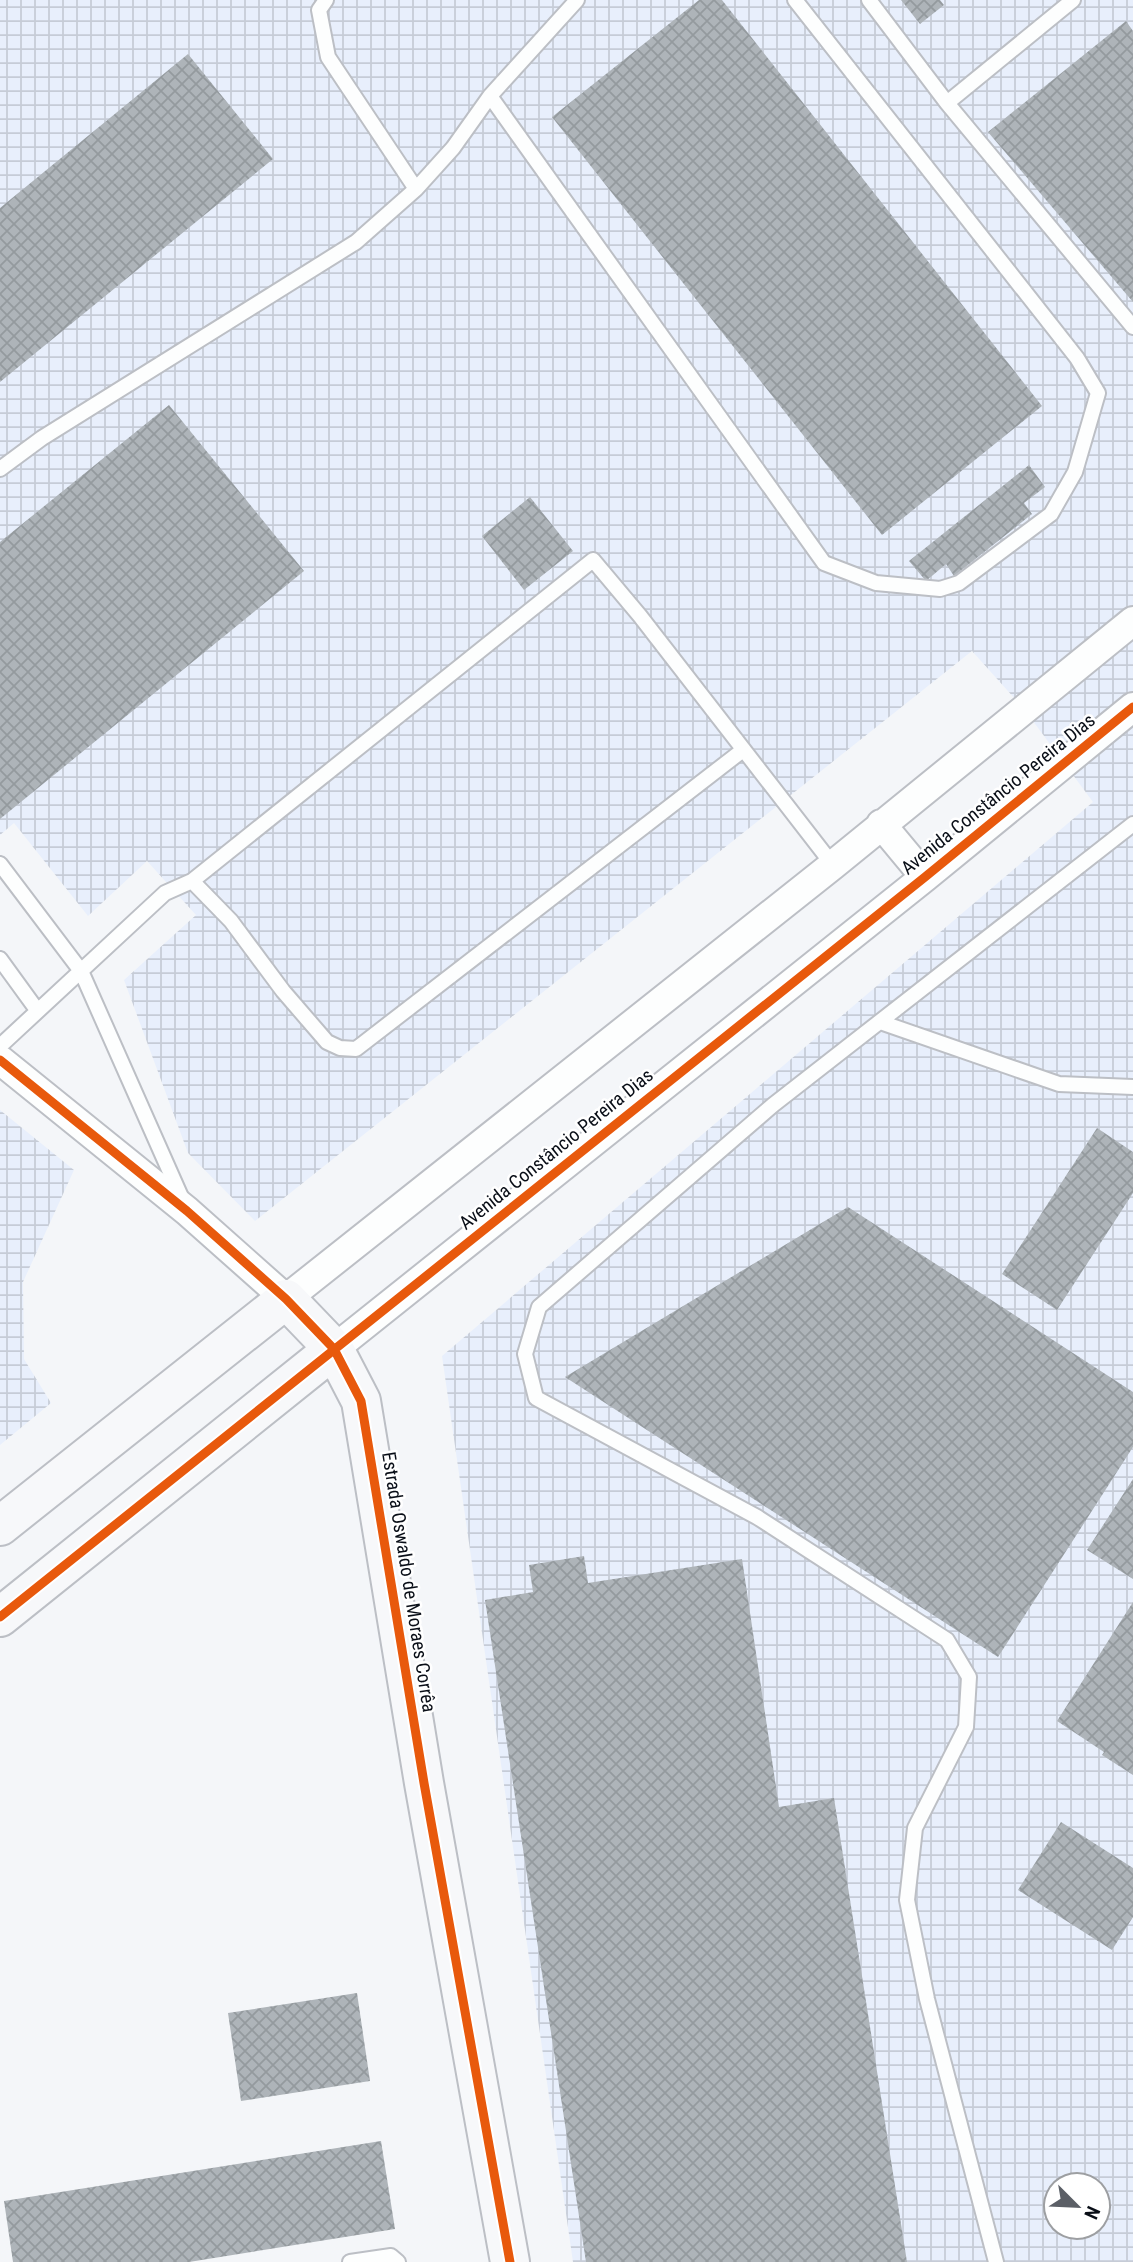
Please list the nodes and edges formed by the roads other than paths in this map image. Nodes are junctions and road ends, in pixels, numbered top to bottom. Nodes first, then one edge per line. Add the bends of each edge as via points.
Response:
1 (326, 0) edge
2 (578, 0) edge
3 (795, 0) edge
4 (869, 0) edge
5 (1073, 0) edge
6 (490, 96) junction
7 (947, 103) junction
8 (416, 189) junction
9 (1133, 327) edge
10 (0, 469) edge
11 (1133, 621) edge
12 (1133, 707) edge
13 (743, 750) junction
14 (881, 824) junction
15 (1133, 824) edge
16 (0, 864) edge
17 (833, 864) junction
18 (925, 877) junction
19 (191, 881) junction
20 (0, 959) edge
21 (80, 971) junction
22 (37, 1010) junction
23 (880, 1022) junction
24 (0, 1045) edge
25 (0, 1060) edge
26 (1133, 1087) edge
27 (187, 1211) junction
28 (286, 1299) junction
29 (334, 1349) junction
30 (0, 1526) edge
31 (2, 1610) edge
32 (350, 2262) edge
33 (398, 2262) edge
34 (510, 2262) edge
35 (996, 2262) edge

1 - 8 lane via 319,10 328,57
2 - 6 lane
3 - 6 lane via 1077,358 1098,393 1075,472 1051,514 959,583 940,589 876,583 824,563
4 - 7 lane
5 - 7 lane
6 - 8 lane
7 - 9 lane
8 - 10 lane via 356,242 42,438
11 - 14 street
12 - 18 street, Avenida Constâncio Pereira Dias
13 - 17 lane
13 - 19 lane via 356,1049 327,1042 231,921
13 - 19 lane via 593,560
14 - 17 street
14 - 18 street
15 - 23 lane
16 - 21 lane
17 - 28 street
18 - 29 street, Avenida Constâncio Pereira Dias
19 - 21 lane via 165,893
20 - 22 lane
21 - 22 lane
21 - 27 lane
22 - 24 lane
23 - 26 lane via 1059,1084
23 - 35 lane via 772,1105 539,1307 525,1353 536,1398 757,1517 947,1640 969,1677 966,1727 915,1828 907,1900 927,1999
25 - 27 street, Estrada Oswaldo de Moraes Corrêa
27 - 28 street, Estrada Oswaldo de Moraes Corrêa
28 - 29 street, Estrada Oswaldo de Moraes Corrêa
28 - 30 street
29 - 31 street, Avenida Constâncio Pereira Dias
29 - 34 street, Estrada Oswaldo de Moraes Corrêa via 361,1401
32 - 33 lane via 391,2256

